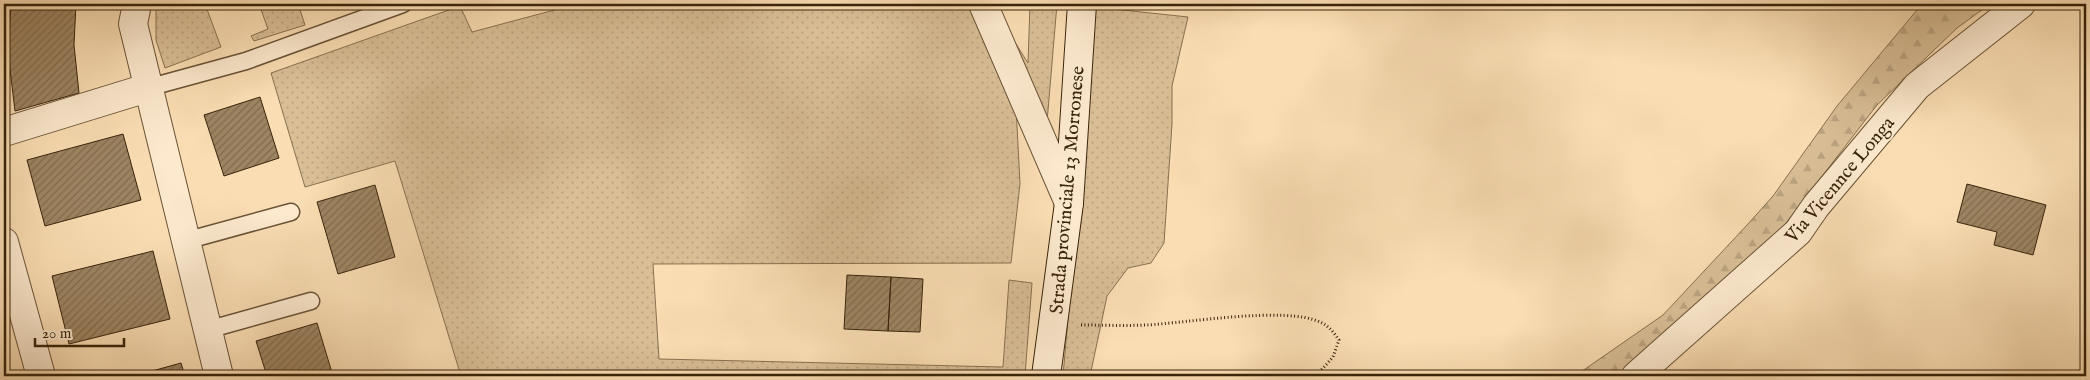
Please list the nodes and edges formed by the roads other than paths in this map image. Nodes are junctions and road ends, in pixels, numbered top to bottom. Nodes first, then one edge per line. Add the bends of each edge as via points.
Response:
1 (137, 4) edge
2 (403, 4) edge
3 (983, 4) edge
4 (1082, 4) edge
5 (2021, 4) edge
6 (147, 88) junction
7 (4, 132) edge
8 (1068, 203) junction
9 (291, 212) dead end
10 (185, 241) junction
11 (4, 242) edge
12 (311, 301) dead end
13 (207, 330) junction
14 (41, 376) edge
15 (219, 376) edge
16 (1046, 376) edge
17 (1636, 376) edge

1 - 6 street via 133,24
2 - 6 lane via 246,61
3 - 8 street
4 - 8 street, Strada provinciale 13 Morronese
5 - 17 street, Via Vicennce Longa via 1917,86 1798,232
6 - 7 street
6 - 10 street
8 - 16 street, Strada provinciale 13 Morronese
9 - 10 lane
10 - 13 street
11 - 14 street
12 - 13 lane
13 - 15 street

